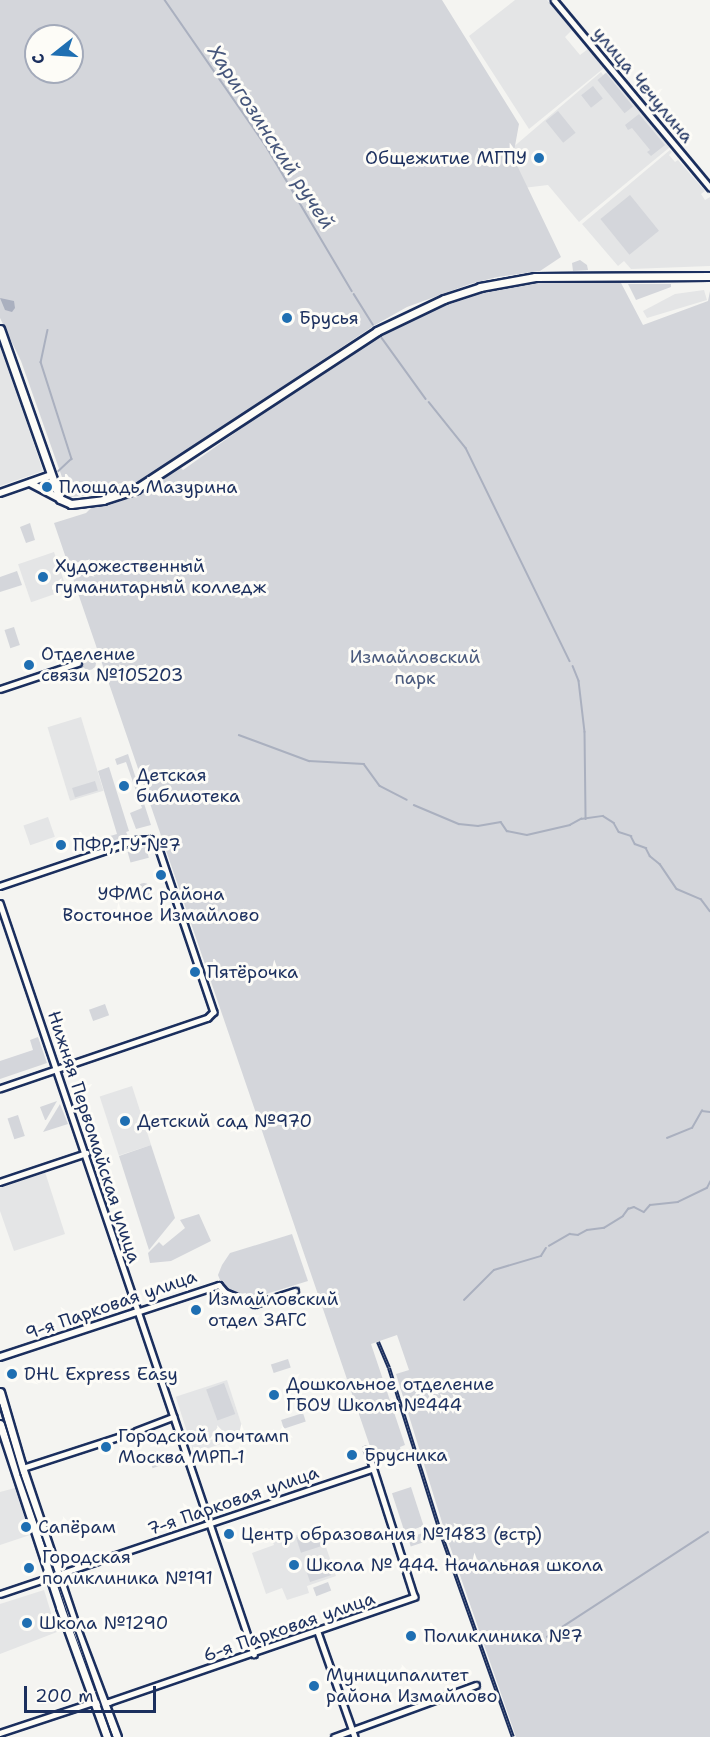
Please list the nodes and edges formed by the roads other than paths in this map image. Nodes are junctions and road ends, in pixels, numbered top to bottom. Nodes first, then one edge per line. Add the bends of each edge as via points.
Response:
1 (554, 0) edge
2 (710, 187) edge
3 (710, 276) edge
4 (0, 329) edge
5 (51, 475) junction
6 (29, 483) junction
7 (0, 493) edge
8 (60, 499) junction
9 (78, 663) dead end
10 (0, 689) edge
11 (0, 886) edge
12 (0, 903) edge
13 (57, 1070) junction
14 (0, 1089) edge
15 (86, 1153) junction
16 (0, 1182) edge
17 (295, 1291) dead end
18 (137, 1312) junction
19 (0, 1357) edge
20 (0, 1392) edge
21 (173, 1417) junction
22 (0, 1424) edge
23 (367, 1450) dead end
24 (371, 1469) junction
25 (18, 1470) junction
26 (209, 1524) junction
27 (59, 1574) junction
28 (50, 1577) junction
29 (0, 1594) edge
30 (318, 1632) junction
31 (254, 1654) junction
32 (476, 1685) dead end
33 (93, 1702) junction
34 (103, 1703) junction
35 (352, 1731) junction
36 (0, 1733) edge
37 (107, 1737) edge
38 (117, 1737) edge
39 (334, 1737) edge
40 (355, 1737) edge

1 - 2 street, улица Чечулина
3 - 8 main road via 535,277 480,287 444,299 377,331 136,489 86,503 68,504
4 - 5 main road
5 - 6 street
5 - 8 main road
6 - 7 street
6 - 8 street
9 - 10 street
11 - 13 street via 136,840 150,839 159,849 213,1007 213,1015
12 - 13 street, Нижняя Первомайская улица
13 - 14 street
13 - 15 street, Нижняя Первомайская улица
15 - 16 street
15 - 18 street, Нижняя Первомайская улица
17 - 18 street, 9-я Парковая улица via 255,1304 225,1292 219,1285
18 - 19 street, 9-я Парковая улица
18 - 21 street, Нижняя Первомайская улица
20 - 25 main road
21 - 25 street
21 - 26 street, Нижняя Первомайская улица
22 - 25 main road
23 - 24 street
24 - 26 street, 7-я Парковая улица
24 - 30 street, 6-я Парковая улица via 414,1597
25 - 27 main road
25 - 28 main road
26 - 27 street, 7-я Парковая улица
26 - 31 street, Нижняя Первомайская улица
27 - 28 street, 7-я Парковая улица
27 - 34 main road
28 - 29 street, 7-я Парковая улица
28 - 33 main road
30 - 31 street, 6-я Парковая улица
30 - 35 street
31 - 34 street, 6-я Парковая улица
32 - 35 street
33 - 34 street, 6-я Парковая улица
33 - 36 street, 6-я Парковая улица
33 - 37 main road
34 - 38 main road
35 - 39 street
35 - 40 street

